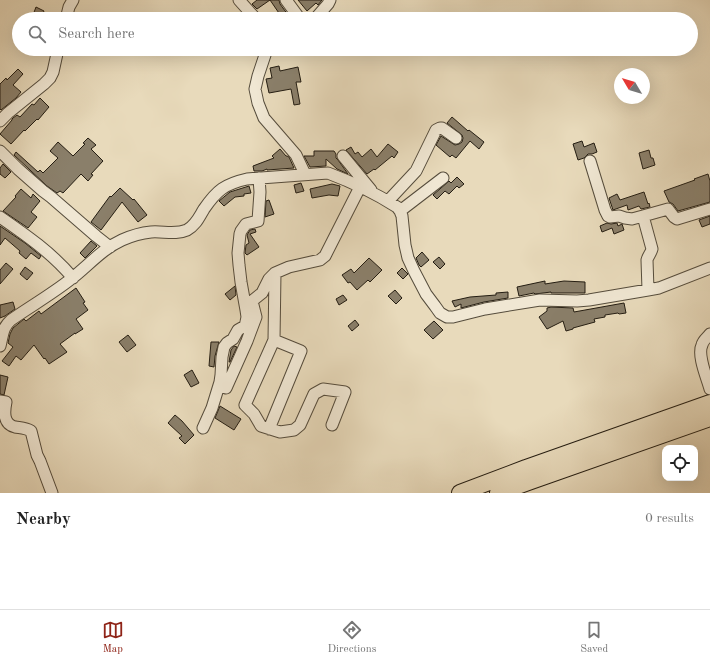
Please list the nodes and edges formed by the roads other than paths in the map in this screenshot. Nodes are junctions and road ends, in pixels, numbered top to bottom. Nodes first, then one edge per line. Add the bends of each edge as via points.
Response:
1 (73, 0) edge
2 (238, 0) edge
3 (286, 0) edge
4 (330, 0) edge
5 (68, 12) edge
6 (249, 12) edge
7 (295, 12) edge
8 (321, 12) edge
9 (56, 56) edge
10 (265, 56) edge
11 (0, 121) edge
12 (456, 138) dead end
13 (0, 151) edge
14 (343, 156) dead end
15 (590, 161) dead end
16 (305, 174) junction
17 (259, 178) junction
18 (443, 178) dead end
19 (360, 187) junction
20 (373, 192) junction
21 (388, 201) junction
22 (710, 209) edge
23 (400, 211) junction
24 (644, 216) junction
25 (0, 217) edge
26 (110, 247) junction
27 (710, 268) edge
28 (275, 274) junction
29 (73, 278) junction
30 (648, 290) junction
31 (710, 334) edge
32 (274, 340) junction
33 (0, 346) edge
34 (226, 388) dead end
35 (710, 389) edge
36 (0, 401) edge
37 (710, 403) edge
38 (710, 418) edge
39 (332, 425) dead end
40 (203, 428) dead end
41 (269, 428) junction
42 (52, 493) edge
43 (460, 493) edge
44 (498, 493) edge

1 - 5 street
2 - 6 street
3 - 7 street
4 - 8 street
9 - 11 street via 50,78
10 - 16 street via 255,89 258,103 264,118 296,156
12 - 21 street via 442,128 436,130 416,171
13 - 26 street
14 - 20 street
15 - 24 street via 608,216
16 - 17 street
16 - 19 street via 328,173
17 - 26 street via 235,182 220,190 196,223 187,230 178,233 152,232 136,235
17 - 40 street via 258,221 246,224 241,231 238,253 246,322 224,347 220,382
18 - 23 street
19 - 20 street
19 - 28 street via 325,256 320,260 289,267
20 - 21 street
21 - 23 street
22 - 24 street via 677,219 668,208
23 - 30 street via 404,245 411,264 426,294 440,313 447,317 540,300 589,300
24 - 30 street via 652,249 647,260
25 - 29 street via 40,246
26 - 29 street
27 - 30 street
28 - 32 street
28 - 34 street via 269,279 262,293 252,301 256,317
29 - 33 street via 6,324
31 - 35 street via 702,344 700,354
32 - 41 street via 245,405 261,426
32 - 41 street via 301,351
36 - 42 street via 6,402 4,412 8,423 31,431 37,455
37 - 43 highway
38 - 44 highway
39 - 41 street via 345,392 323,389 314,394 300,426 294,430 280,432

